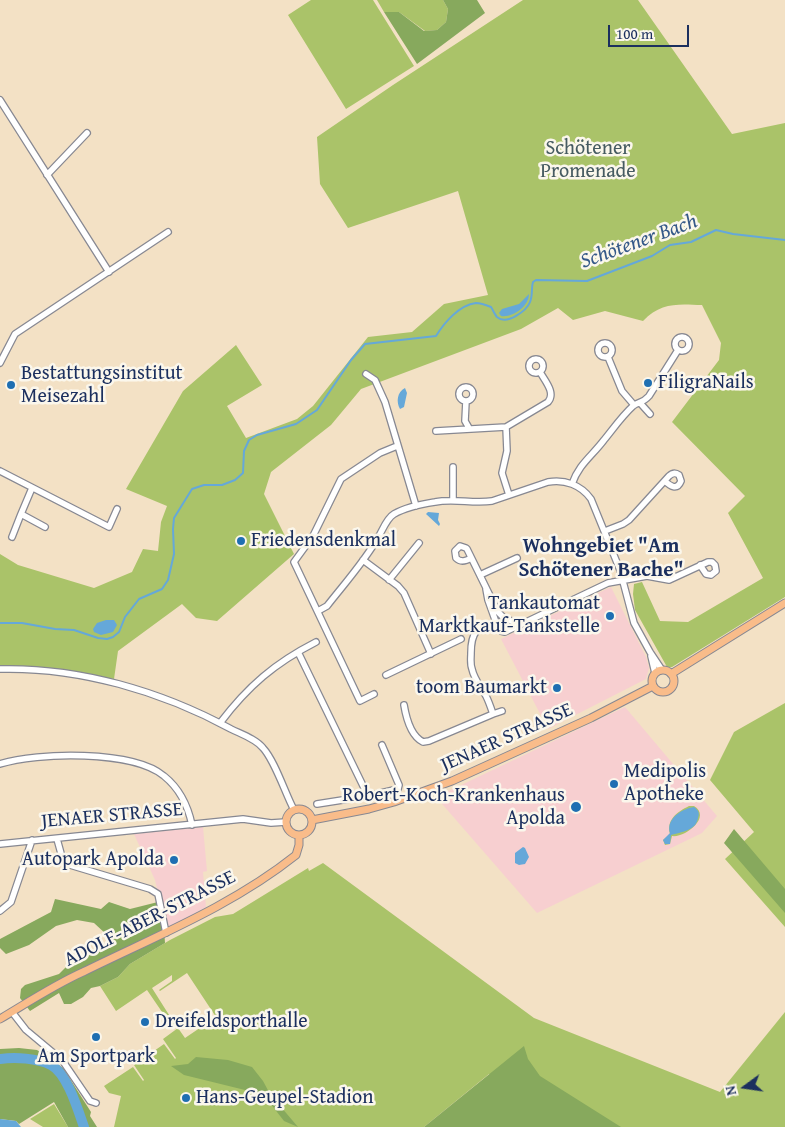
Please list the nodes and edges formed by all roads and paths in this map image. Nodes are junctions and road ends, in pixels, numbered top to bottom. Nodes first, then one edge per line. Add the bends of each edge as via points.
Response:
1 (0, 100) edge
2 (86, 133) dead end
3 (47, 175) junction
4 (168, 232) dead end
5 (109, 272) junction
6 (678, 350) dead end
7 (608, 357) dead end
8 (0, 363) edge
9 (540, 372) dead end
10 (366, 374) dead end
11 (466, 401) dead end
12 (638, 404) junction
13 (650, 414) dead end
14 (506, 427) junction
15 (468, 428) junction
16 (436, 431) dead end
17 (397, 446) junction
18 (453, 467) dead end
19 (0, 471) edge
20 (664, 481) dead end
21 (572, 484) junction
22 (32, 488) junction
23 (509, 495) junction
24 (453, 500) junction
25 (416, 506) junction
26 (117, 508) dead end
27 (21, 514) junction
28 (45, 527) dead end
29 (605, 531) junction
30 (12, 537) dead end
31 (419, 543) dead end
32 (471, 558) dead end
33 (517, 558) dead end
34 (363, 560) junction
35 (700, 565) dead end
36 (480, 575) junction
37 (389, 580) junction
38 (623, 580) junction
39 (486, 589) junction
40 (785, 603) edge
41 (318, 611) junction
42 (504, 618) junction
43 (498, 624) junction
44 (520, 624) junction
45 (461, 639) dead end
46 (316, 642) dead end
47 (298, 652) junction
48 (650, 652) junction
49 (431, 654) junction
50 (0, 669) edge
51 (662, 670) junction
52 (655, 673) junction
53 (671, 674) junction
54 (386, 676) dead end
55 (653, 686) junction
56 (374, 694) dead end
57 (404, 705) dead end
58 (502, 711) dead end
59 (493, 714) junction
60 (220, 723) junction
61 (382, 745) dead end
62 (0, 764) edge
63 (368, 796) junction
64 (318, 804) dead end
65 (294, 810) junction
66 (312, 820) junction
67 (286, 822) junction
68 (192, 824) junction
69 (299, 835) junction
70 (57, 839) junction
71 (32, 840) junction
72 (0, 844) edge
73 (0, 912) edge
74 (166, 933) junction
75 (12, 1012) junction
76 (0, 1019) edge
77 (96, 1103) dead end

1 - 3 street
2 - 3 street
3 - 5 street
4 - 5 street
5 - 8 street via 16,334
6 - 12 street via 645,402
7 - 12 street via 622,391
9 - 14 street via 551,399
10 - 17 street via 378,386
11 - 15 street
12 - 13 street
12 - 21 street via 578,468
14 - 15 street
14 - 23 street via 507,451 502,473
15 - 16 street
17 - 25 street
17 - 41 street via 380,452 341,479 313,536 294,562
18 - 24 street
19 - 22 street
20 - 29 street via 629,520
21 - 23 street via 558,480
21 - 29 street via 585,490
22 - 26 street via 109,527
22 - 27 street
23 - 24 street via 483,502
24 - 25 street
25 - 34 street via 394,514
27 - 28 street
27 - 30 street
29 - 38 street
31 - 37 street
32 - 36 street
33 - 36 street
34 - 37 street
34 - 41 street via 327,606
35 - 38 street via 669,580 647,576
36 - 39 street
37 - 49 street via 404,593
38 - 44 street via 608,583
38 - 48 street via 634,623
39 - 42 street
39 - 43 street
40 - 53 main road
41 - 56 street via 360,701
42 - 43 street
42 - 44 street
43 - 44 street via 499,630 505,632
43 - 59 street via 478,629 471,641 471,668
45 - 49 street
46 - 47 street
47 - 60 street via 264,675 234,704
47 - 63 street
48 - 51 street
48 - 52 street
49 - 54 street
50 - 60 street via 96,679 170,700
51 - 52 main road
51 - 53 main road
52 - 55 main road
53 - 55 main road via 674,682 670,690 662,692
55 - 66 main road, JENAER STRASSE via 452,781 378,806
57 - 59 street via 415,736 423,742
58 - 59 street
60 - 65 street via 263,748
61 - 63 street via 398,789
62 - 68 street via 61,754 142,765 161,774 174,786
63 - 64 street
65 - 66 main road via 306,810
65 - 67 main road
66 - 69 main road via 309,830
67 - 68 street, JENAER STRASSE via 243,819
67 - 69 main road via 289,830
68 - 70 street, JENAER STRASSE
69 - 74 main road, ADOLF-ABER-STRASSE via 296,854 288,861 222,904
70 - 71 street, JENAER STRASSE
70 - 74 street via 62,857 70,865 150,888 158,894
71 - 72 street, JENAER STRASSE
71 - 73 street via 10,902
74 - 75 main road, ADOLF-ABER-STRASSE via 61,982
75 - 76 main road, ADOLF-ABER-STRASSE
75 - 77 street via 24,1028 62,1060 90,1101

